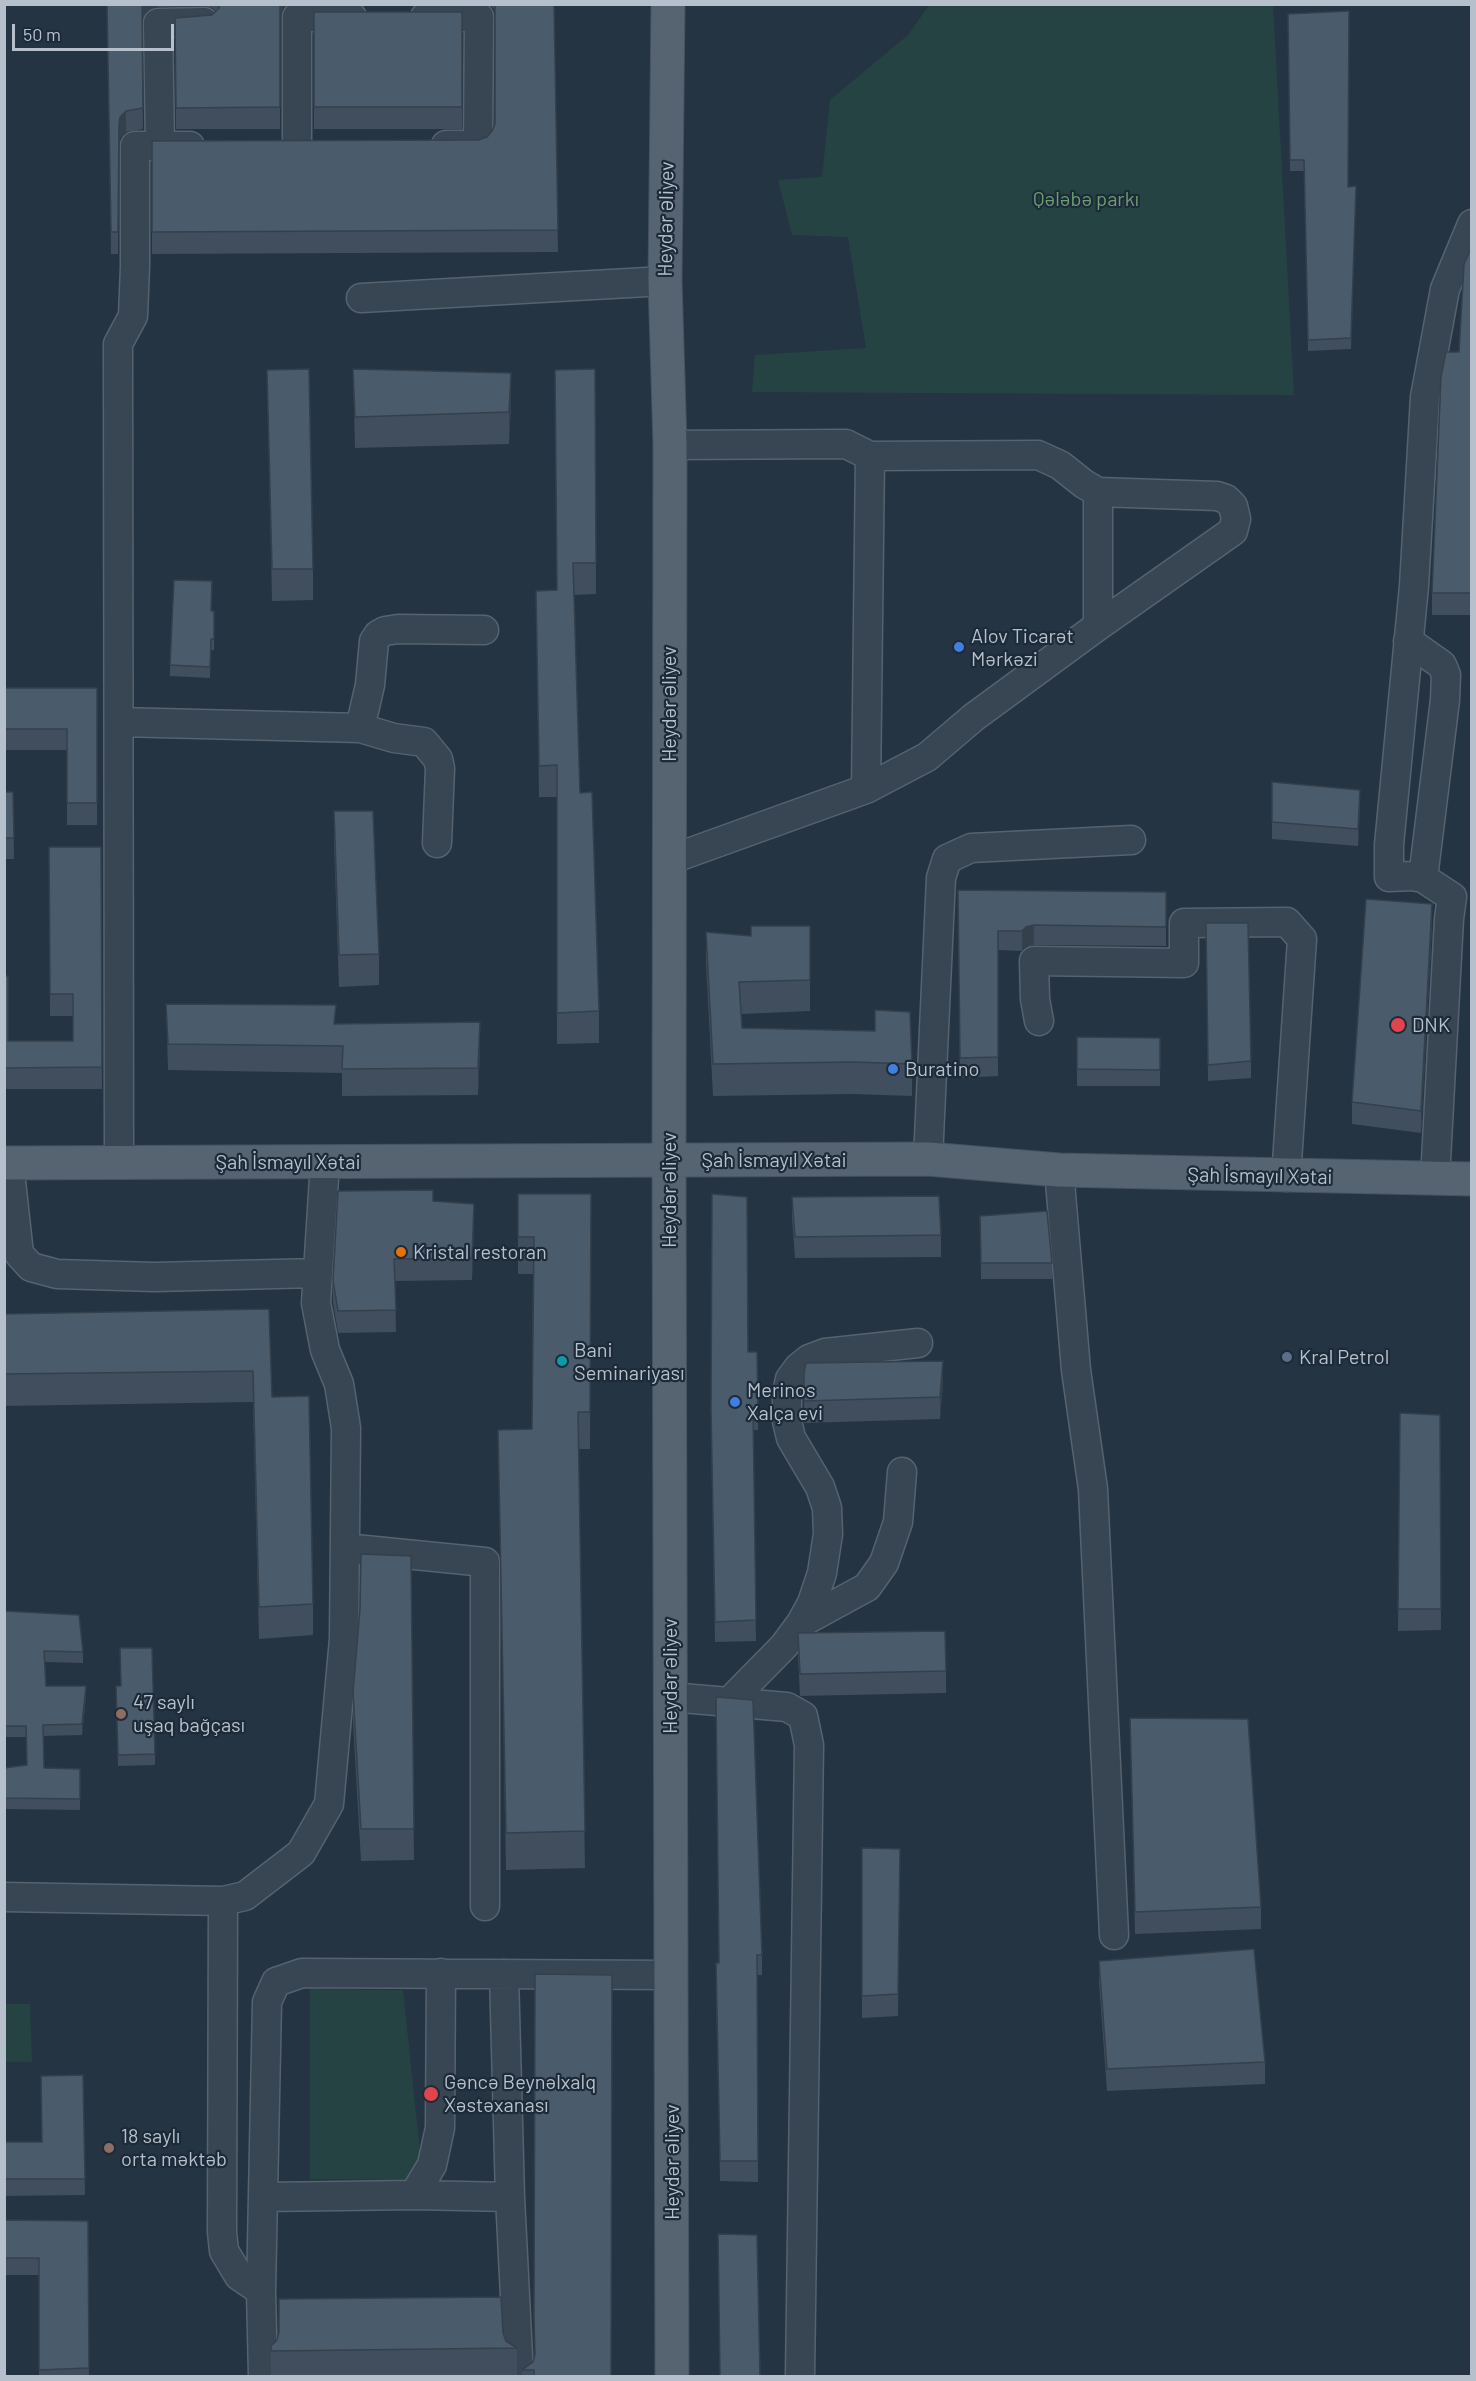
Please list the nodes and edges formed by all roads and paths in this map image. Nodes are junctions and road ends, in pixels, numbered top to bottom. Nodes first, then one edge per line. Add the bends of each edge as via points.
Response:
1 (668, 4) edge
2 (204, 22) edge
3 (160, 146) junction
4 (217, 146) edge
5 (297, 146) edge
6 (422, 146) edge
7 (1472, 224) edge
8 (665, 280) junction
9 (361, 298) dead end
10 (670, 445) junction
11 (870, 456) junction
12 (1098, 492) junction
13 (1098, 626) junction
14 (484, 630) dead end
15 (1408, 641) junction
16 (119, 722) junction
17 (360, 728) junction
18 (866, 789) junction
19 (1131, 840) dead end
20 (437, 843) dead end
21 (669, 860) junction
22 (1424, 878) junction
23 (1039, 1021) dead end
24 (928, 1159) junction
25 (669, 1161) junction
26 (324, 1162) junction
27 (7, 1163) edge
28 (119, 1163) junction
29 (1059, 1170) junction
30 (1286, 1177) junction
31 (1435, 1179) junction
32 (1472, 1179) edge
33 (316, 1273) junction
34 (918, 1343) dead end
35 (902, 1472) dead end
36 (345, 1548) junction
37 (801, 1623) junction
38 (670, 1697) junction
39 (729, 1702) junction
40 (4, 1897) edge
41 (223, 1901) junction
42 (485, 1906) dead end
43 (1114, 1935) dead end
44 (441, 1973) junction
45 (504, 1974) junction
46 (671, 1975) junction
47 (414, 2195) junction
48 (263, 2197) junction
49 (510, 2198) junction
50 (261, 2291) junction
51 (263, 2376) edge
52 (519, 2376) edge
53 (672, 2376) edge
54 (800, 2376) edge

1 - 8 main road, Heydər Əliyev
2 - 3 street via 158,22
3 - 4 street
3 - 16 street via 135,146 133,316 118,344
5 - 6 street via 297,16 479,17 478,145
7 - 15 street via 1445,289 1425,397
8 - 9 street
8 - 10 main road, Heydər Əliyev
10 - 11 street via 846,444
10 - 21 main road, Heydər Əliyev
11 - 12 street via 1038,455 1060,465
11 - 18 street
12 - 13 street
12 - 13 street via 1216,496 1233,506 1236,519 1233,531
13 - 18 street via 974,717 927,757
14 - 17 street via 398,630 378,635
15 - 22 street via 1442,665 1446,675
15 - 22 street via 1389,878
16 - 17 street
16 - 28 street
17 - 20 street via 424,742 434,752 440,768
18 - 21 street
19 - 24 street via 971,848 947,859 941,878
21 - 25 main road, Heydər Əliyev
22 - 31 street via 1452,897
23 - 30 street via 1034,961 1184,963 1184,922 1287,921 1302,939
24 - 25 main road, Şah İsmayıl Xətai
24 - 29 main road, Şah İsmayıl Xətai
25 - 26 main road, Şah İsmayıl Xətai
25 - 38 main road, Heydər Əliyev
26 - 28 main road, Şah İsmayıl Xətai
26 - 33 street
27 - 28 main road, Şah İsmayıl Xətai
27 - 33 street via 19,1254 31,1268 57,1274 154,1277
29 - 30 main road, Şah İsmayıl Xətai
29 - 43 street via 1076,1370 1093,1489
30 - 31 main road, Şah İsmayıl Xətai
31 - 32 main road, Şah İsmayıl Xətai
33 - 36 street via 316,1303 325,1350 339,1384 346,1428
34 - 37 street via 825,1353 808,1359 790,1379 787,1421 791,1438 820,1487 828,1526 822,1573
35 - 37 street via 898,1521 884,1563 867,1587
36 - 41 street via 344,1639 328,1804 300,1853 245,1896
36 - 42 street via 485,1562
37 - 39 street
38 - 39 street
38 - 46 main road, Heydər Əliyev
39 - 54 street via 787,1707 803,1716 809,1745
40 - 41 street
41 - 50 street via 222,2232 225,2251 238,2276
44 - 45 street
44 - 47 street via 440,2128 432,2165
44 - 48 street via 302,1973 276,1982 267,2002
45 - 46 street
45 - 49 street
46 - 53 main road, Heydər Əliyev
47 - 48 street
47 - 49 street
48 - 50 street
49 - 52 street via 505,2325
50 - 51 street via 274,2325

